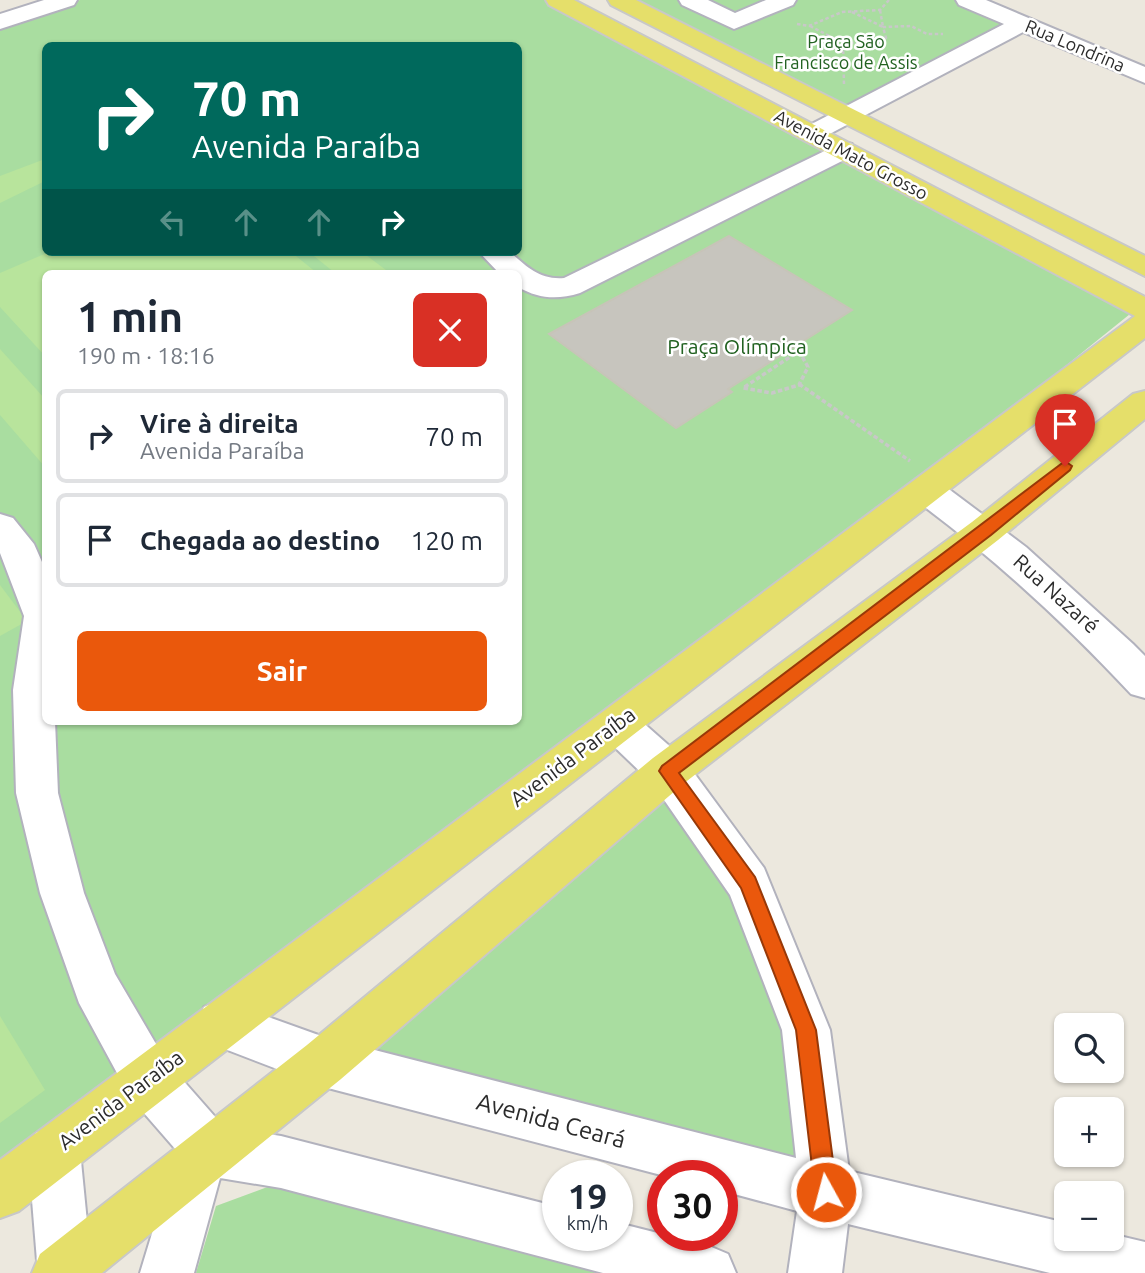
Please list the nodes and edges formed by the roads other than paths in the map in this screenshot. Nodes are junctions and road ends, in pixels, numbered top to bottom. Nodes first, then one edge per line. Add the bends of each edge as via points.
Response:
1 (10, 0) edge
2 (66, 0) edge
3 (558, 0) edge
4 (619, 0) edge
5 (691, 0) edge
6 (785, 0) edge
7 (967, 0) edge
8 (0, 3) edge
9 (0, 22) edge
10 (1022, 23) junction
11 (1145, 76) edge
12 (857, 111) junction
13 (811, 134) junction
14 (843, 150) junction
15 (497, 256) edge
16 (1145, 267) edge
17 (513, 270) edge
18 (522, 277) edge
19 (1145, 309) edge
20 (1145, 323) edge
21 (1145, 402) edge
22 (932, 485) junction
23 (0, 527) edge
24 (985, 531) junction
25 (42, 613) edge
26 (42, 623) edge
27 (1145, 682) edge
28 (617, 724) junction
29 (668, 771) junction
30 (221, 1024) junction
31 (324, 1062) junction
32 (148, 1079) junction
33 (54, 1151) junction
34 (204, 1156) junction
35 (0, 1192) edge
36 (826, 1192) junction
37 (542, 1230) edge
38 (623, 1251) edge
39 (1145, 1269) edge
40 (64, 1271) edge
41 (167, 1273) edge
42 (709, 1273) edge
43 (815, 1273) edge

1 - 8 street
2 - 9 street
3 - 13 main road, Avenida Mato Grosso
4 - 12 main road, Avenida Mato Grosso
5 - 6 street via 734,22
7 - 10 street, Rua Londrina
10 - 11 street, Rua Londrina
10 - 12 street
12 - 13 street
12 - 16 main road, Avenida Mato Grosso
13 - 14 main road, Avenida Mato Grosso
14 - 18 street via 570,287 544,289
14 - 19 main road, Avenida Mato Grosso
15 - 17 street
20 - 22 main road, Avenida Paraíba
21 - 24 main road
22 - 24 street, Rua Nazaré
22 - 28 main road, Avenida Paraíba
23 - 25 street via 21,554
24 - 27 street, Rua Nazaré via 1081,613
24 - 29 main road
26 - 32 street via 33,690 37,793 62,893 96,987
28 - 29 street
28 - 30 main road, Avenida Paraíba
29 - 31 main road
29 - 36 street via 748,883 806,1030
30 - 31 street, Avenida Ceará
30 - 32 main road, Avenida Paraíba
31 - 34 main road
31 - 36 street, Avenida Ceará
32 - 33 main road, Avenida Paraíba
32 - 34 street
33 - 35 main road, Avenida Paraíba
33 - 40 street
34 - 37 street via 281,1162
34 - 40 main road
34 - 41 street
36 - 39 street, Avenida Ceará
36 - 43 street
38 - 42 street

